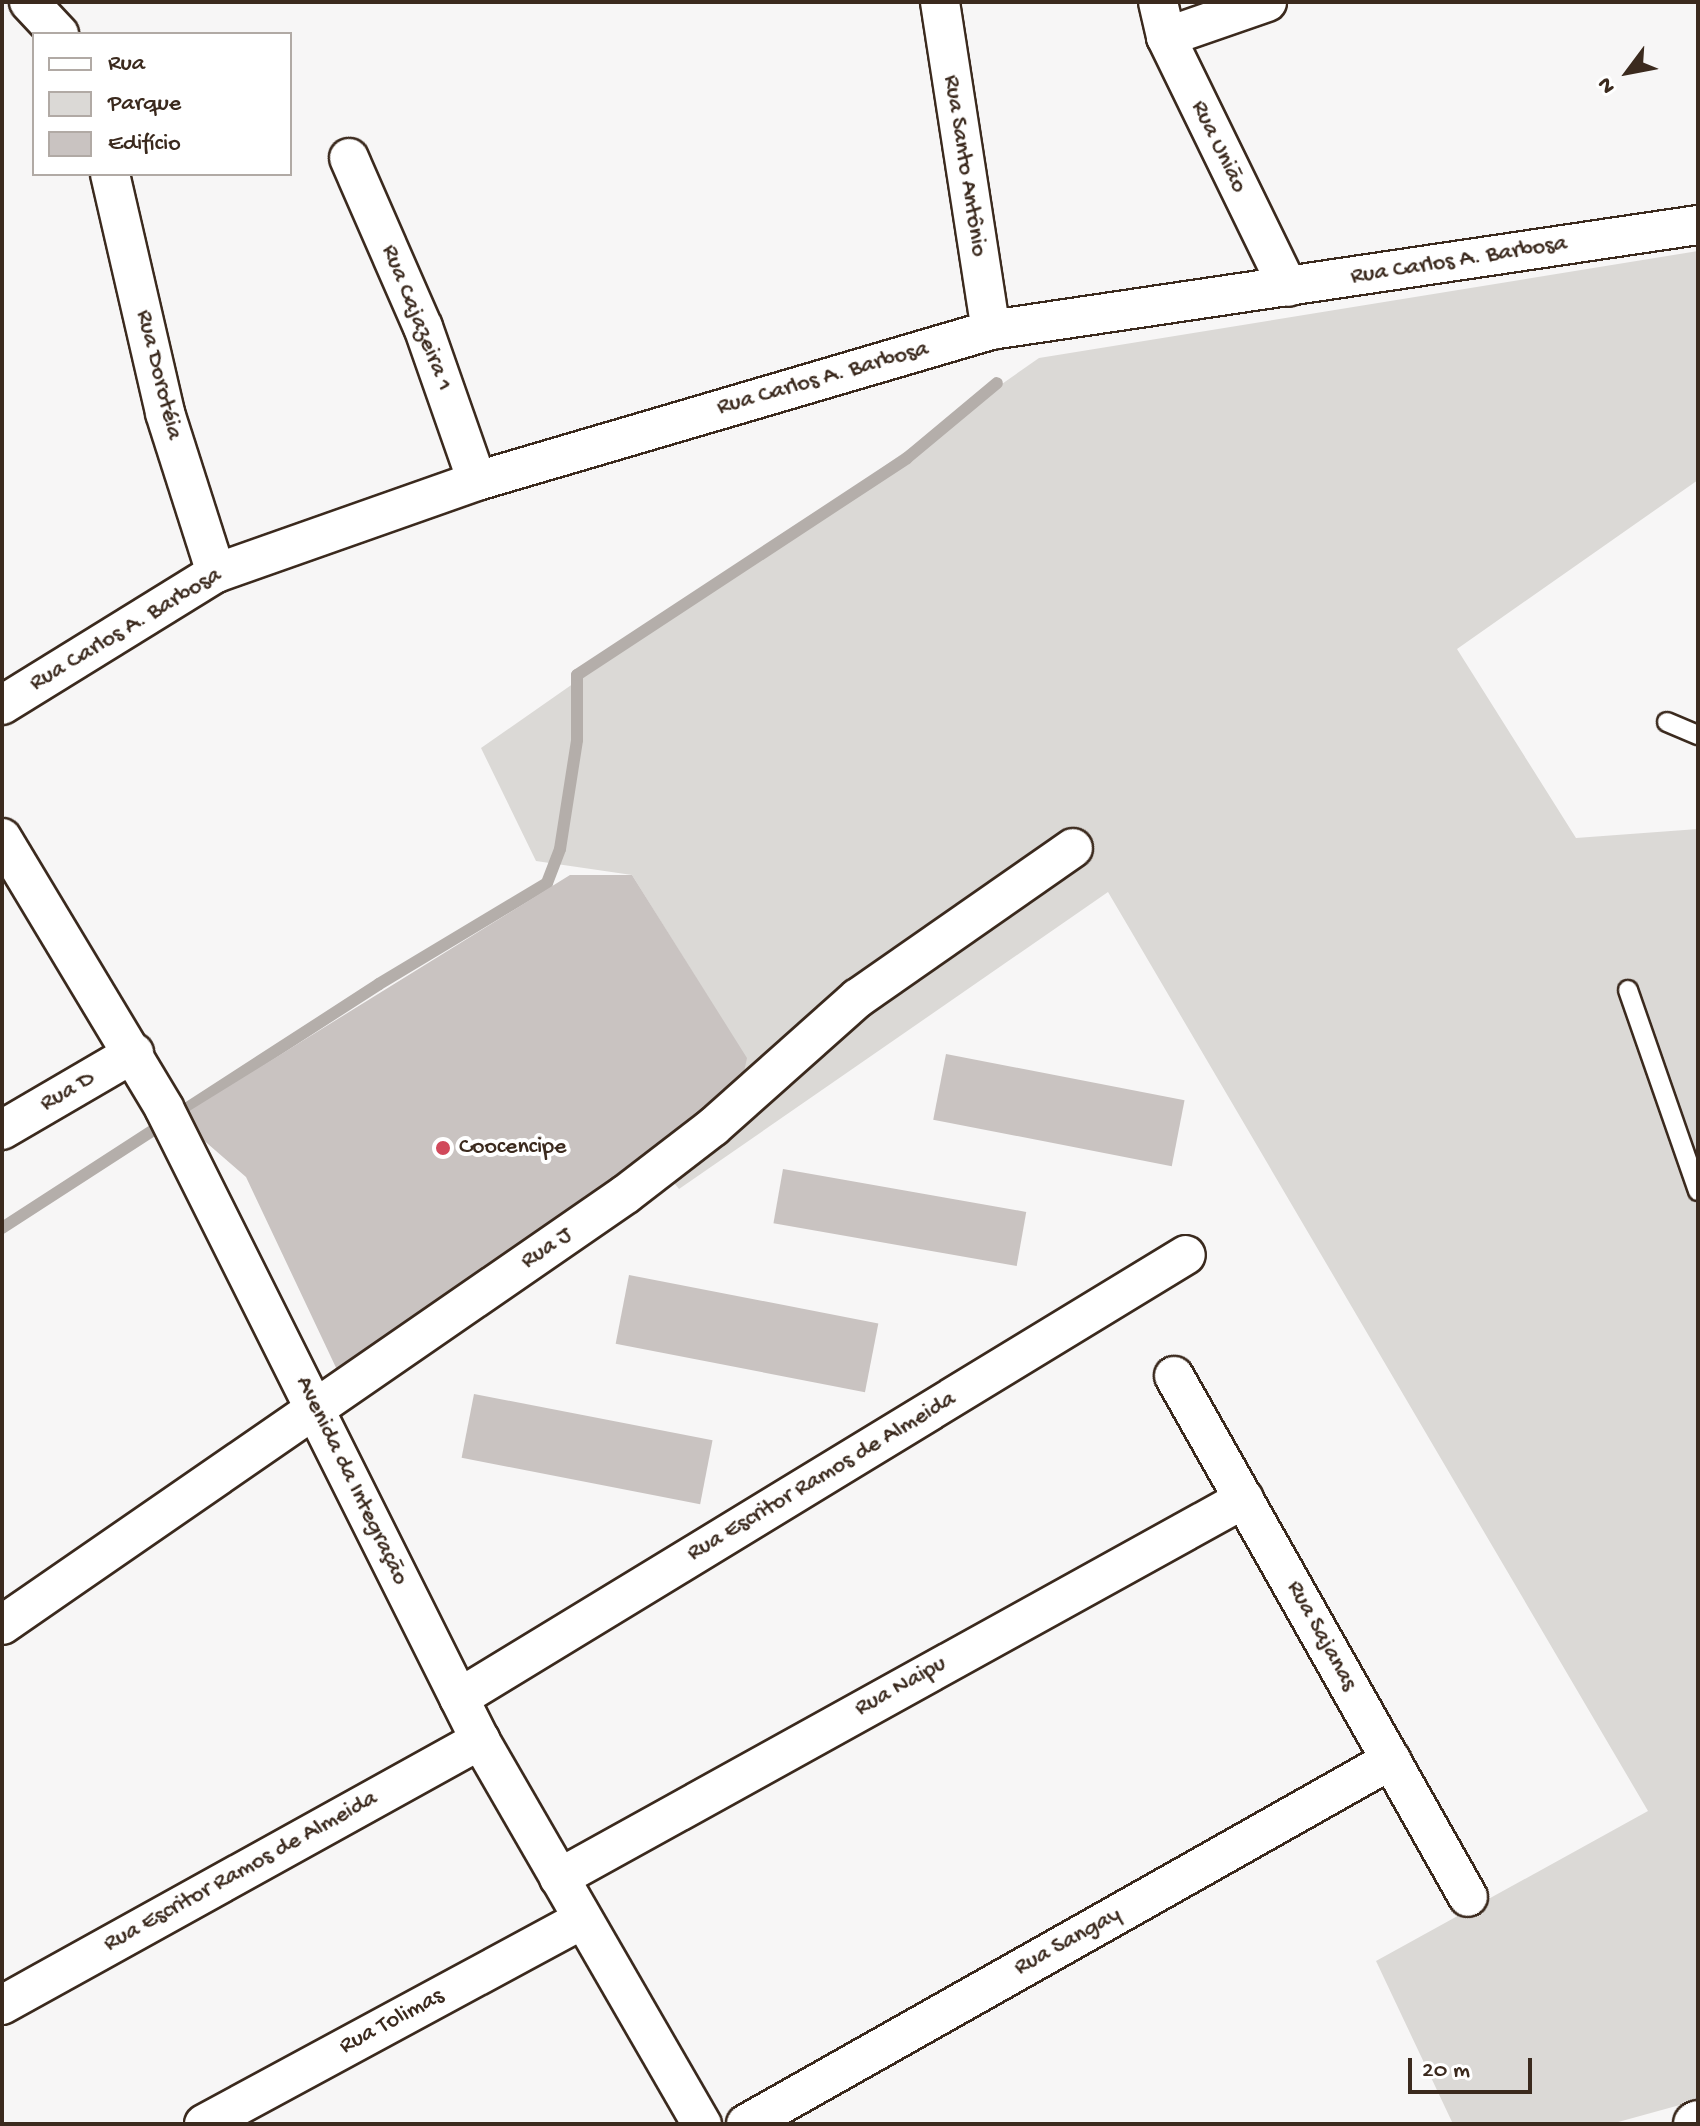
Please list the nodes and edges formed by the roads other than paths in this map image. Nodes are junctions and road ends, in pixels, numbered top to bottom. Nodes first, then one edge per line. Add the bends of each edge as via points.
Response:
1 (29, 2) edge
2 (940, 2) edge
3 (1267, 2) edge
4 (1162, 20) edge
5 (57, 32) edge
6 (349, 158) dead end
7 (110, 176) edge
8 (1698, 225) edge
9 (1288, 287) junction
10 (991, 330) junction
11 (477, 481) junction
12 (216, 573) junction
13 (2, 705) edge
14 (1667, 722) dead end
15 (1698, 735) edge
16 (2, 838) edge
17 (1073, 848) dead end
18 (1628, 990) dead end
19 (134, 1053) junction
20 (2, 1130) edge
21 (1698, 1191) edge
22 (1186, 1255) dead end
23 (1174, 1376) dead end
24 (316, 1408) junction
25 (1244, 1499) junction
26 (2, 1625) edge
27 (459, 1698) junction
28 (480, 1740) junction
29 (1391, 1760) junction
30 (559, 1878) junction
31 (1468, 1897) dead end
32 (581, 1920) junction
33 (2, 2005) edge
34 (204, 2124) edge
35 (702, 2124) edge
36 (746, 2124) edge

1 - 5 street
2 - 10 street, Rua Santo Antônio
3 - 4 street
4 - 9 street, Rua União
6 - 11 street, Rua Cajazeira 1 via 423,327
7 - 12 street, Rua Dorotéia via 165,413
8 - 9 street, Rua Carlos A. Barbosa
9 - 10 street, Rua Carlos A. Barbosa
10 - 11 street, Rua Carlos A. Barbosa
11 - 12 street, Rua Carlos A. Barbosa
12 - 13 street, Rua Carlos A. Barbosa
14 - 15 lane
16 - 19 street, Avenida da Integração
17 - 24 street, Rua J via 858,998 713,1127 626,1194
18 - 21 lane
19 - 20 street, Rua D
19 - 24 street, Avenida da Integração
22 - 27 street, Rua Escritor Ramos de Almeida
23 - 25 street, Rua Sajanas
24 - 26 street, Rua J
24 - 27 street, Avenida da Integração
25 - 29 street, Rua Sajanas
25 - 30 street, Rua Naipu
27 - 28 street, Avenida da Integração
28 - 30 street, Avenida da Integração
28 - 33 street, Rua Escritor Ramos de Almeida
29 - 31 street, Rua Sajanas
29 - 36 street, Rua Sangay
30 - 32 street, Avenida da Integração
32 - 34 street, Rua Tolimas
32 - 35 street, Avenida da Integração

